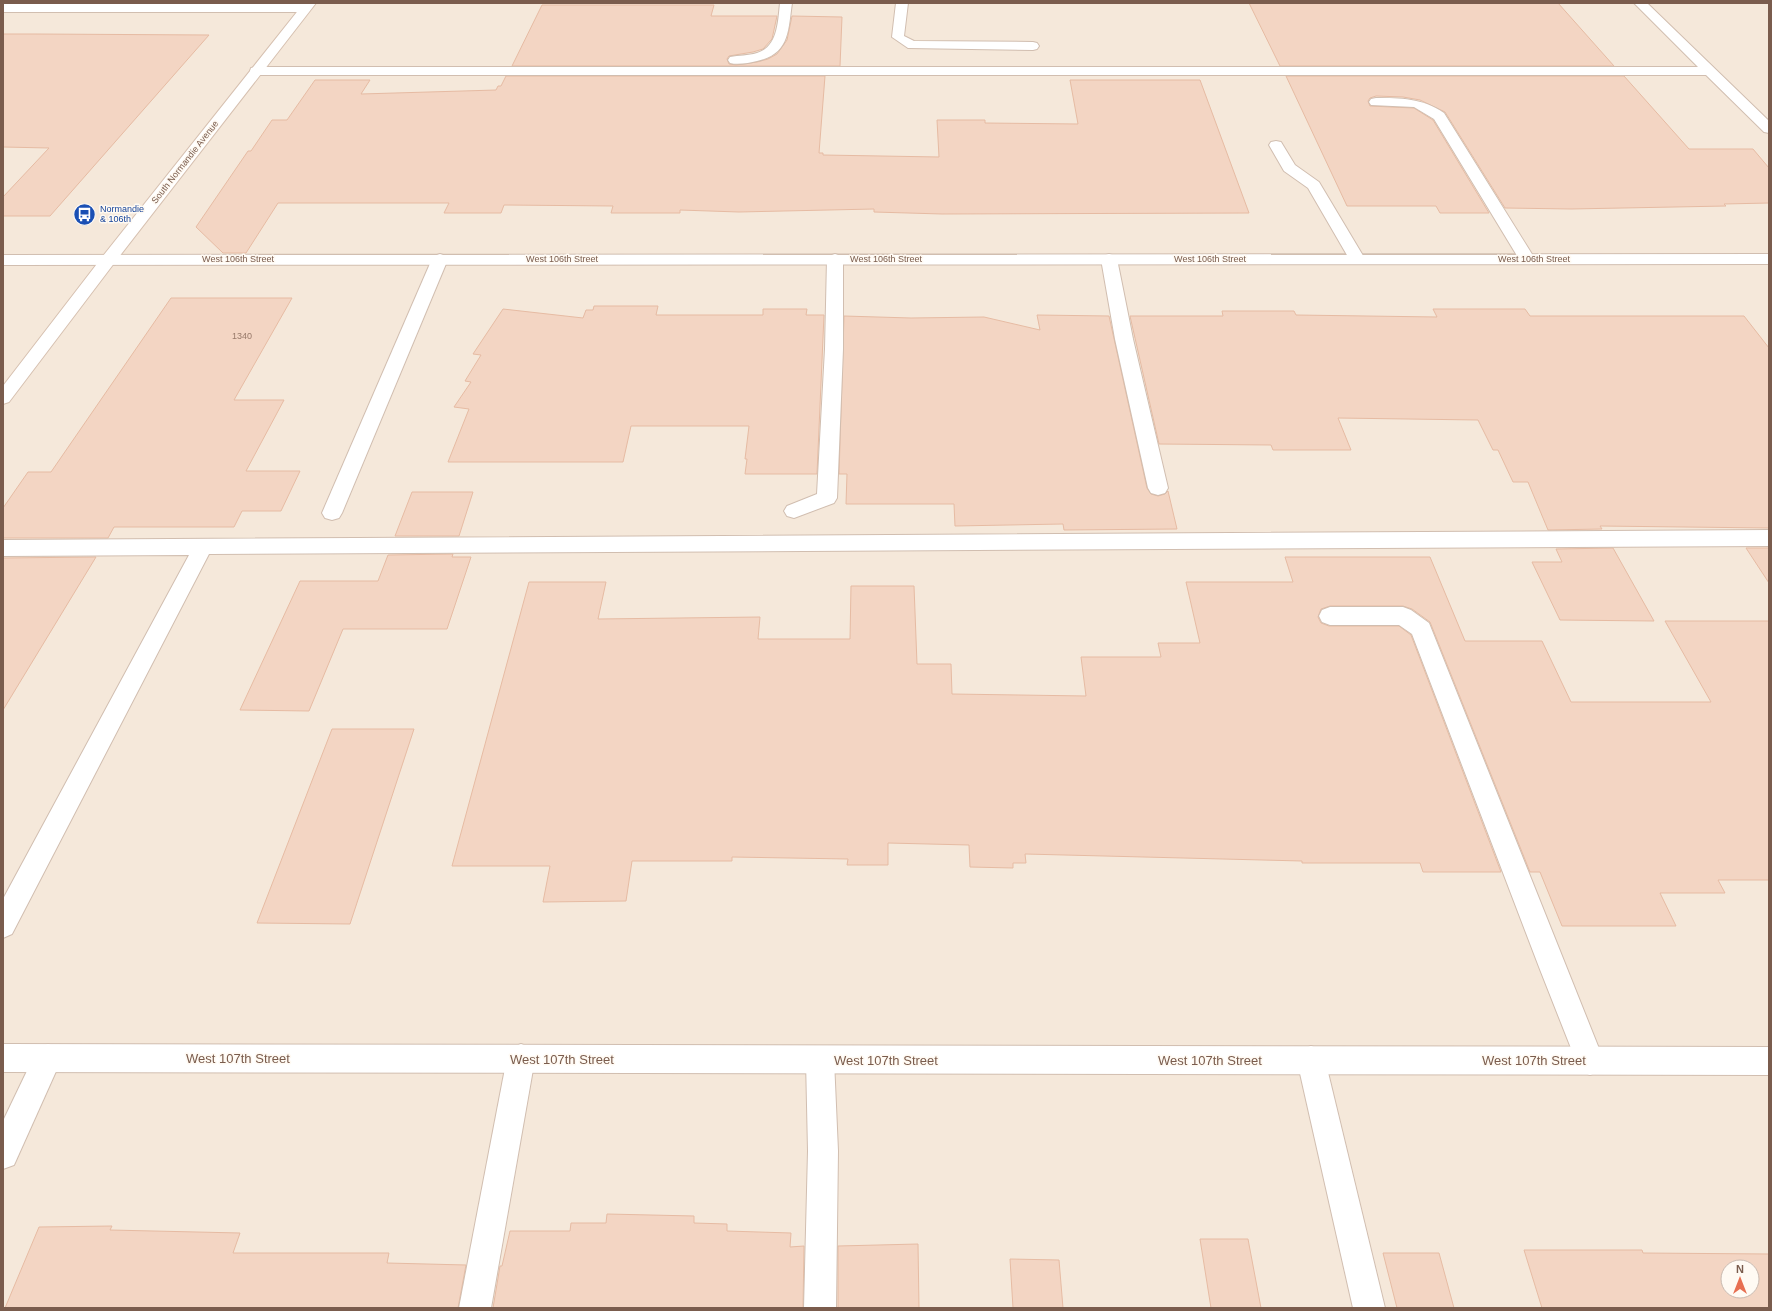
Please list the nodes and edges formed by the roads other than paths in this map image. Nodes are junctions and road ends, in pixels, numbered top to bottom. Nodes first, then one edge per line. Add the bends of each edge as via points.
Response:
1 (786, 3) edge
2 (902, 3) edge
3 (1640, 3) edge
4 (308, 6) edge
5 (3, 8) edge
6 (1034, 46) dead end
7 (729, 60) dead end
8 (256, 72) junction
9 (1710, 72) junction
10 (1376, 102) dead end
11 (1769, 129) edge
12 (1276, 145) dead end
13 (109, 259) junction
14 (440, 259) junction
15 (835, 259) junction
16 (1109, 259) junction
17 (1357, 259) junction
18 (1527, 259) junction
19 (1769, 259) edge
20 (3, 260) edge
21 (3, 398) edge
22 (1158, 488) dead end
23 (794, 511) dead end
24 (332, 513) dead end
25 (1769, 538) edge
26 (203, 547) junction
27 (3, 548) edge
28 (1330, 616) dead end
29 (3, 925) edge
30 (3, 1058) edge
31 (48, 1058) junction
32 (521, 1058) junction
33 (820, 1060) junction
34 (1312, 1060) junction
35 (1590, 1061) junction
36 (1769, 1061) edge
37 (3, 1154) edge
38 (475, 1308) edge
39 (820, 1308) edge
40 (1369, 1308) edge

1 - 7 street via 781,37 775,49 755,59
2 - 6 street via 898,37 912,45
3 - 9 street
4 - 5 street
4 - 8 street, South Normandie Avenue
8 - 9 street
8 - 13 street, South Normandie Avenue
9 - 11 street
10 - 18 street via 1417,103 1427,106 1439,116
12 - 17 street via 1289,168 1314,185
13 - 14 street, West 106th Street
13 - 20 street, West 106th Street
13 - 21 street, South Normandie Avenue
14 - 15 street, West 106th Street
14 - 24 street
15 - 16 street, West 106th Street
15 - 23 street via 834,349 827,498
16 - 17 street, West 106th Street
16 - 22 street via 1124,339
17 - 18 street, West 106th Street
18 - 19 street, West 106th Street
25 - 26 street
26 - 27 street
26 - 29 street
28 - 35 street via 1403,616 1420,629
30 - 31 street, West 107th Street
31 - 32 street, West 107th Street
31 - 37 street
32 - 33 street, West 107th Street
32 - 38 street
33 - 34 street, West 107th Street
33 - 39 street via 823,1151
34 - 35 street, West 107th Street
34 - 40 street
35 - 36 street, West 107th Street

